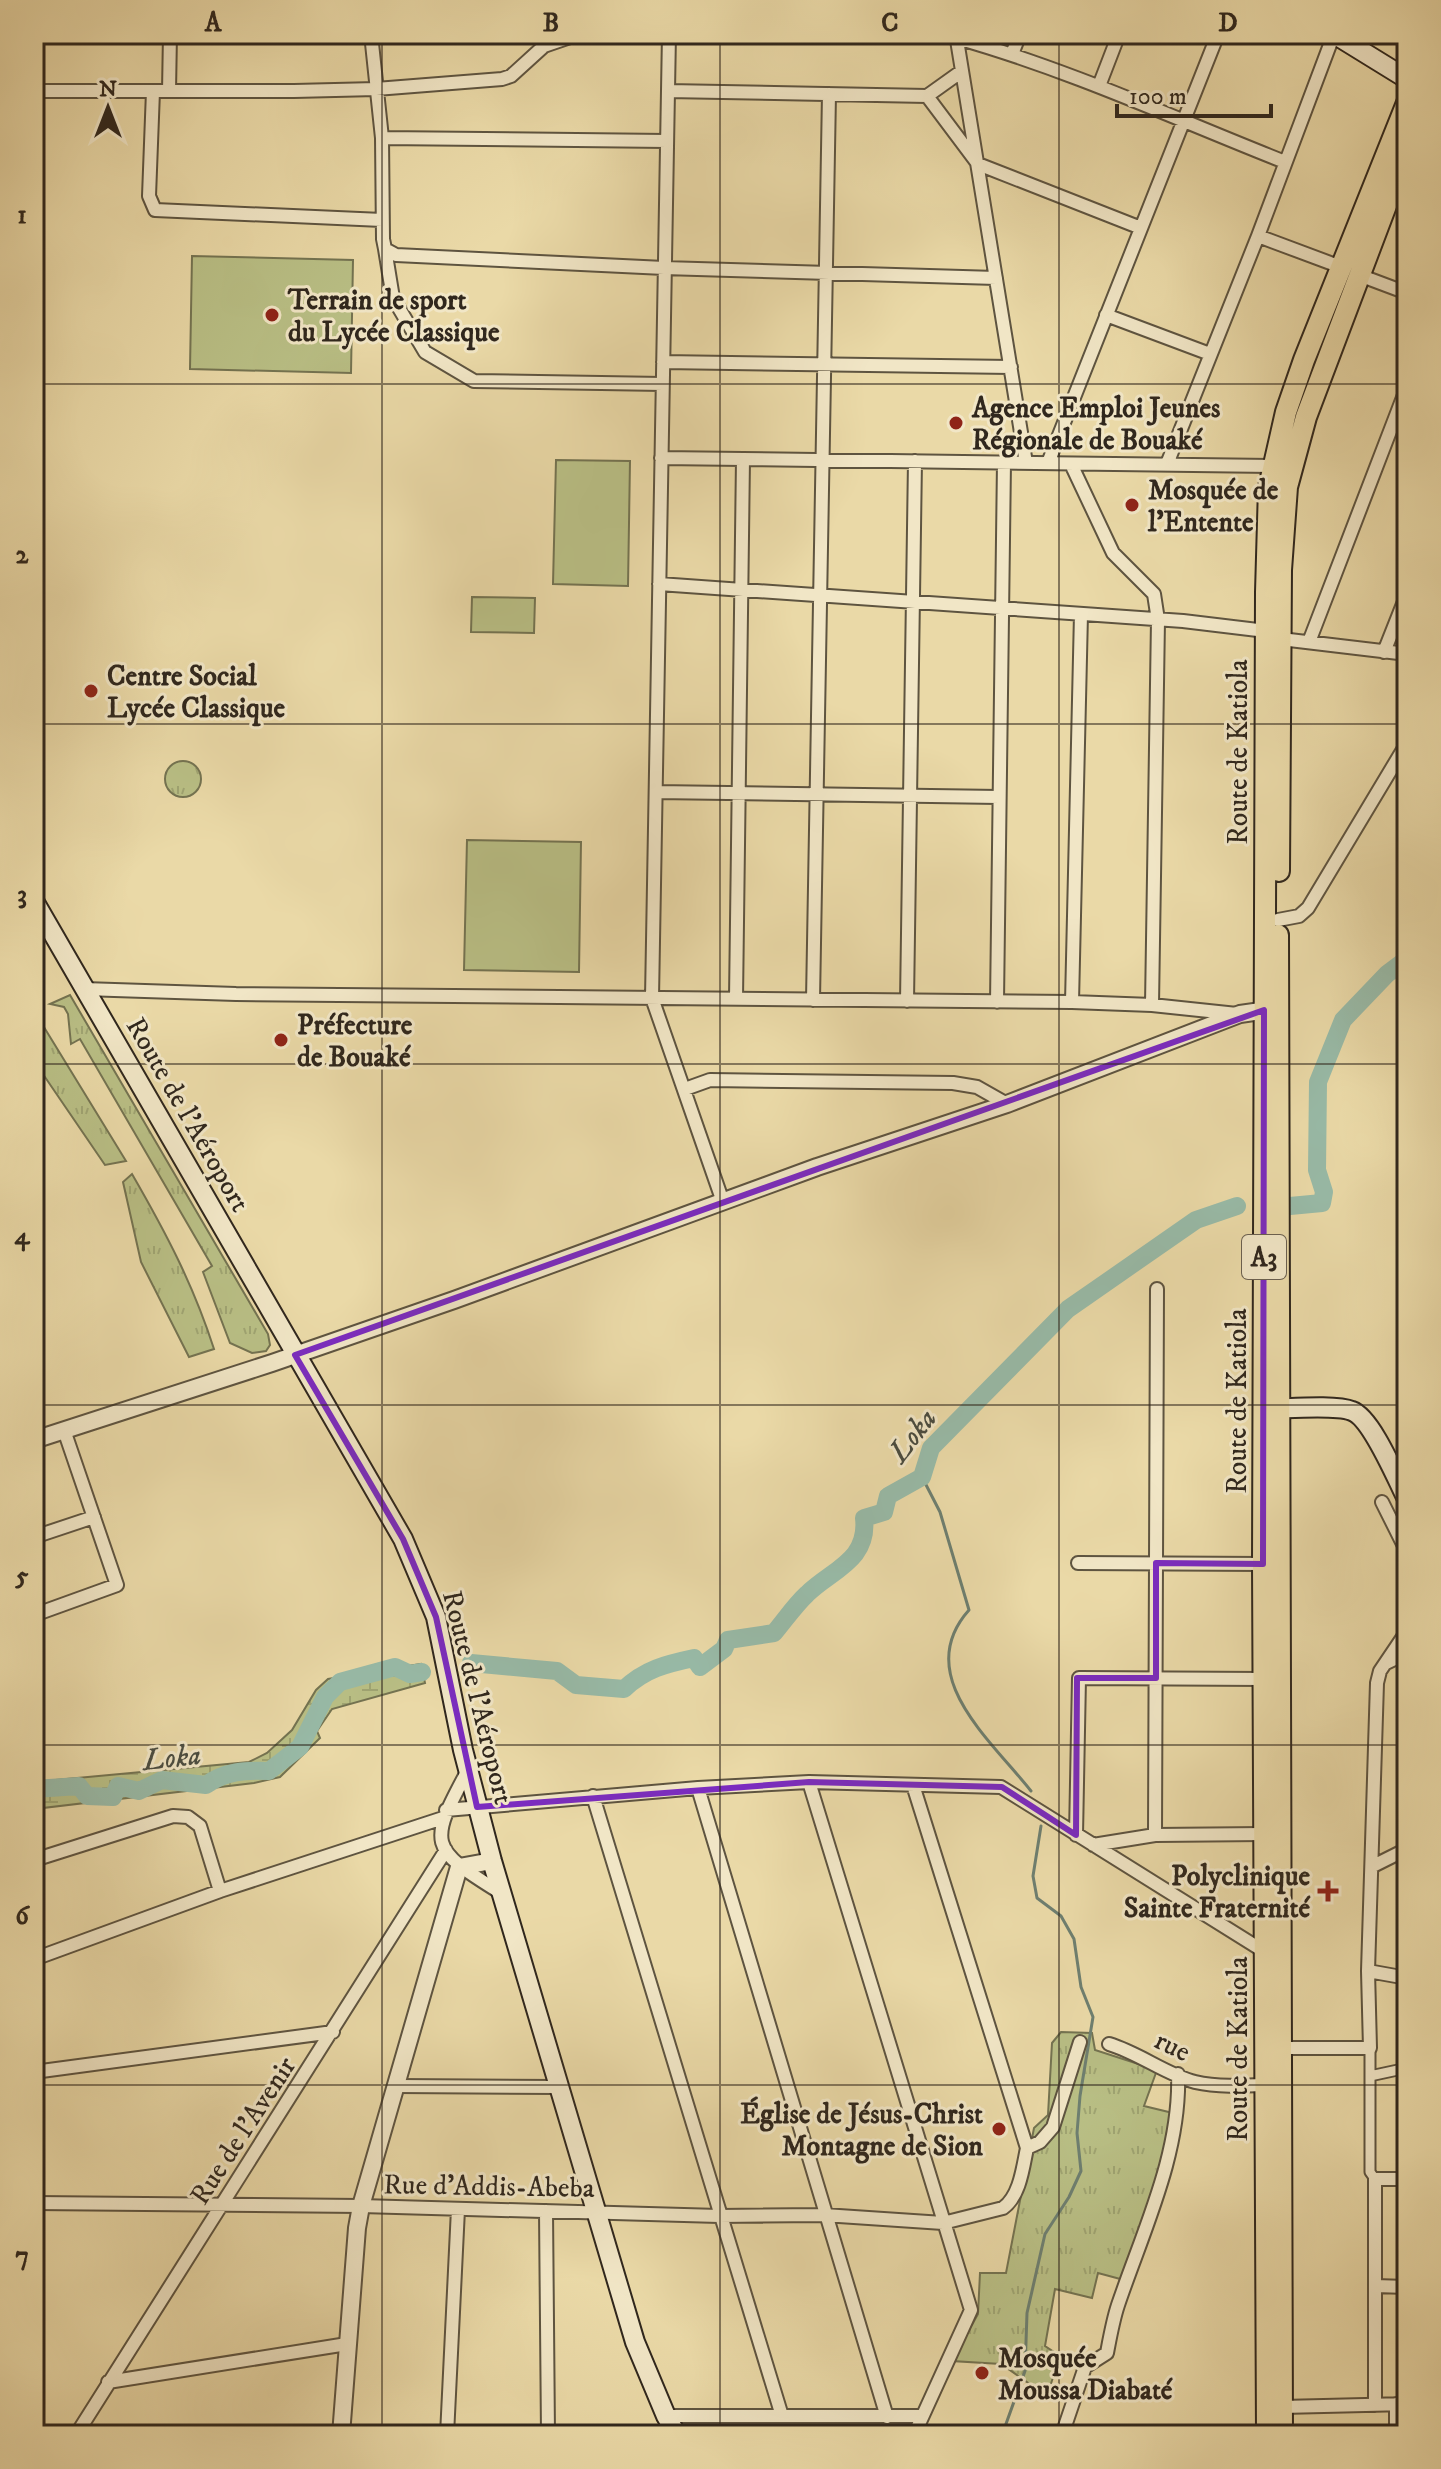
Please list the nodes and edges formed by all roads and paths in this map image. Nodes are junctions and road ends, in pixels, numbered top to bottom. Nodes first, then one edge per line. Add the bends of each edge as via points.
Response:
1 (170, 34) edge
2 (371, 34) edge
3 (579, 34) edge
4 (669, 34) edge
5 (1020, 34) edge
6 (1119, 34) edge
7 (1218, 34) edge
8 (1334, 34) edge
9 (957, 36) edge
10 (1012, 54) junction
11 (962, 71) junction
12 (1407, 79) edge
13 (1099, 86) junction
14 (376, 89) junction
15 (34, 91) edge
16 (153, 91) junction
17 (169, 91) junction
18 (668, 91) junction
19 (829, 94) junction
20 (927, 96) junction
21 (1407, 103) edge
22 (1183, 121) junction
23 (382, 138) junction
24 (667, 141) junction
25 (1407, 150) edge
26 (1285, 162) junction
27 (978, 164) junction
28 (382, 220) junction
29 (1141, 228) junction
30 (1258, 236) junction
31 (385, 249) junction
32 (664, 268) junction
33 (1350, 271) junction
34 (826, 274) junction
35 (996, 278) junction
36 (1407, 293) edge
37 (1106, 315) junction
38 (1210, 354) junction
39 (663, 362) junction
40 (824, 364) junction
41 (1011, 367) junction
42 (663, 384) junction
43 (1407, 387) edge
44 (661, 458) junction
45 (743, 459) junction
46 (822, 460) junction
47 (915, 461) junction
48 (1004, 462) junction
49 (1026, 463) junction
50 (1048, 463) junction
51 (1071, 464) junction
52 (1167, 464) junction
53 (1273, 466) junction
54 (659, 584) junction
55 (741, 589) junction
56 (1407, 594) edge
57 (820, 595) junction
58 (912, 604) junction
59 (1002, 610) junction
60 (1081, 614) junction
61 (1158, 620) junction
62 (1273, 635) junction
63 (1309, 642) junction
64 (1384, 652) junction
65 (1407, 654) edge
66 (1407, 743) edge
67 (656, 792) junction
68 (739, 793) junction
69 (817, 794) junction
70 (910, 796) junction
71 (999, 797) junction
72 (34, 901) edge
73 (1278, 920) junction
74 (84, 989) junction
75 (652, 998) junction
76 (736, 999) junction
77 (813, 1000) junction
78 (907, 1001) junction
79 (997, 1002) junction
80 (1072, 1002) junction
81 (1152, 1005) junction
82 (1272, 1010) junction
83 (1240, 1014) junction
84 (685, 1089) junction
85 (1007, 1104) junction
86 (723, 1202) junction
87 (1157, 1289) dead end
88 (295, 1355) junction
89 (1271, 1409) junction
90 (64, 1430) junction
91 (34, 1440) edge
92 (1407, 1499) edge
93 (1382, 1502) dead end
94 (94, 1517) junction
95 (34, 1537) edge
96 (1407, 1552) edge
97 (1078, 1563) dead end
98 (1156, 1563) junction
99 (1263, 1564) junction
100 (34, 1615) edge
101 (1407, 1631) edge
102 (1407, 1653) edge
103 (1384, 1665) junction
104 (1156, 1678) junction
105 (1264, 1679) junction
106 (468, 1770) junction
107 (809, 1782) junction
108 (913, 1785) junction
109 (698, 1788) junction
110 (593, 1796) junction
111 (477, 1807) junction
112 (445, 1814) junction
113 (1264, 1834) junction
114 (1076, 1835) junction
115 (1155, 1835) junction
116 (1093, 1845) junction
117 (1407, 1849) edge
118 (446, 1850) junction
119 (34, 1860) edge
120 (492, 1861) junction
121 (1373, 1866) junction
122 (459, 1867) junction
123 (220, 1891) junction
124 (501, 1893) junction
125 (1265, 1952) junction
126 (34, 1959) edge
127 (1368, 1971) junction
128 (1407, 1978) edge
129 (333, 2032) junction
130 (1080, 2042) dead end
131 (1109, 2044) dead end
132 (1282, 2048) junction
133 (1370, 2048) junction
134 (1407, 2068) edge
135 (34, 2072) edge
136 (1178, 2074) junction
137 (1370, 2076) junction
138 (1264, 2085) junction
139 (397, 2086) junction
140 (558, 2087) junction
141 (1027, 2148) junction
142 (1375, 2179) junction
143 (1407, 2179) edge
144 (34, 2203) edge
145 (222, 2206) junction
146 (361, 2206) junction
147 (458, 2209) junction
148 (546, 2211) junction
149 (595, 2212) junction
150 (824, 2215) junction
151 (719, 2216) junction
152 (943, 2223) junction
153 (1375, 2286) junction
154 (1407, 2287) edge
155 (347, 2344) junction
156 (108, 2382) junction
157 (1402, 2404) edge
158 (1375, 2405) junction
159 (1282, 2407) junction
160 (666, 2416) junction
161 (782, 2416) junction
162 (922, 2416) junction
163 (887, 2417) junction
164 (76, 2435) edge
165 (341, 2435) edge
166 (447, 2435) edge
167 (548, 2435) edge
168 (677, 2435) edge
169 (914, 2435) edge
170 (1062, 2435) edge
171 (1267, 2435) edge
172 (1282, 2435) edge
173 (1396, 2435) edge

1 - 17 street
2 - 14 street
3 - 14 street via 544,46 502,79
4 - 18 street
5 - 10 street
6 - 13 street
7 - 22 street
8 - 12 main road
8 - 26 street
9 - 10 street
9 - 11 street
10 - 13 street
11 - 20 street
11 - 27 street
13 - 22 street
14 - 17 street
14 - 23 street
15 - 16 street
16 - 17 street
16 - 28 street via 149,196 155,210
18 - 19 street
18 - 24 street
19 - 20 street
19 - 34 street
20 - 27 street
21 - 33 highway, Route de Katiola / A3
22 - 26 street
22 - 29 street
23 - 24 street
23 - 28 street
24 - 32 street
25 - 33 highway, Route de Katiola / A3
26 - 30 street
27 - 29 street
27 - 35 street
28 - 31 street
29 - 37 street
30 - 33 street
30 - 38 street
31 - 32 street via 396,255
31 - 42 street via 393,298 425,352 474,381
32 - 34 street
32 - 39 street
33 - 36 street
33 - 53 highway, Route de Katiola / A3 via 1290,399
33 - 62 highway, Route de Katiola / A3 via 1287,487
34 - 35 street
34 - 40 street
35 - 41 street
37 - 38 street
37 - 50 street
38 - 52 street
39 - 40 street
39 - 42 street
40 - 41 street
40 - 46 street
41 - 49 street
42 - 44 street
43 - 63 street
44 - 45 street
44 - 54 street
45 - 46 street
45 - 55 street
46 - 47 street
46 - 57 street
47 - 48 street
47 - 58 street
48 - 49 street
48 - 59 street
49 - 50 street
50 - 51 street
51 - 52 street
51 - 61 street via 1113,553 1154,594
52 - 53 street
53 - 62 highway, Route de Katiola / A3 via 1267,510
54 - 55 street
54 - 67 street
55 - 57 street
55 - 68 street
56 - 64 street
57 - 58 street
57 - 69 street
58 - 59 street
58 - 70 street
59 - 60 street
59 - 71 street
60 - 61 street
60 - 80 street
61 - 62 street
61 - 81 street
62 - 63 street
62 - 73 highway, Route de Katiola / A3
62 - 82 highway, Route de Katiola / A3
63 - 64 street
64 - 65 street
66 - 73 street via 1308,908 1299,916
67 - 68 street
67 - 75 street
68 - 69 street
68 - 76 street
69 - 70 street
69 - 77 street
70 - 71 street
70 - 78 street
71 - 79 street
72 - 74 main road, Route de l'Aéroport
73 - 82 highway, Route de Katiola / A3
74 - 75 street
74 - 88 main road, Route de l'Aéroport
75 - 76 street
75 - 84 street
76 - 77 street
77 - 78 street
78 - 79 street
79 - 80 street
80 - 81 street
81 - 83 street
82 - 83 street
82 - 89 highway, Route de Katiola / A3
83 - 85 street
84 - 85 street via 710,1080 931,1082 977,1087
84 - 86 street
85 - 86 street
86 - 88 street
87 - 98 street
88 - 90 street
88 - 106 main road, Route de l'Aéroport via 416,1569 436,1617
89 - 92 main road via 1356,1412 1369,1426
89 - 99 highway, Route de Katiola / A3
89 - 132 highway, Route de Katiola / A3 via 1282,1684
90 - 91 street
90 - 94 street
93 - 96 street
94 - 95 street
94 - 100 street via 117,1585
97 - 98 street
98 - 99 street
98 - 104 street
99 - 105 highway, Route de Katiola / A3
101 - 103 street
102 - 103 street
103 - 121 street via 1377,1683
104 - 105 street
104 - 114 street via 1078,1679
104 - 115 street
105 - 113 highway, Route de Katiola / A3
106 - 111 main road, Route de l'Aéroport
106 - 112 street
107 - 108 street
107 - 109 street
107 - 152 street
108 - 114 street via 1001,1787
108 - 141 street
109 - 110 street
109 - 150 street
110 - 111 street
110 - 151 street
111 - 112 street
111 - 120 main road, Route de l'Aéroport
112 - 118 street via 440,1832
112 - 123 street
113 - 115 street
113 - 125 highway, Route de Katiola / A3
114 - 116 street
115 - 116 street
116 - 125 street
117 - 121 street
118 - 122 street
118 - 129 street, Rue de l'Avenir
119 - 123 street via 173,1816 188,1817 200,1826
120 - 122 street
120 - 124 main road, Route de l'Aéroport
121 - 127 street
122 - 124 street
122 - 139 street
123 - 126 street
124 - 140 main road, Route de l'Aéroport
125 - 138 highway, Route de Katiola / A3
127 - 128 street
127 - 133 street
129 - 135 street
129 - 145 street, Rue de l'Avenir
130 - 141 street via 1053,2127
131 - 136 street, rue
132 - 133 street
132 - 159 highway, Route de Katiola / A3
133 - 137 street
134 - 137 street
136 - 138 street, rue via 1213,2085
136 - 170 street via 1179,2099 1164,2169 1117,2306 1107,2353 1085,2367
137 - 142 street via 1370,2172
138 - 171 highway, Route de Katiola / A3
139 - 140 street
139 - 146 street
140 - 149 main road, Route de l'Aéroport
141 - 152 street, Rue d'Addis-Abeba via 1009,2204
142 - 143 street
142 - 153 street
144 - 145 street, Rue d'Addis-Abeba
145 - 146 street, Rue d'Addis-Abeba
145 - 156 street, Rue de l'Avenir
146 - 147 street, Rue d'Addis-Abeba
146 - 155 street
147 - 148 street, Rue d'Addis-Abeba
147 - 166 street
148 - 149 street, Rue d'Addis-Abeba
148 - 167 street
149 - 151 street, Rue d'Addis-Abeba
149 - 160 main road, Route de l'Aéroport via 635,2342
150 - 151 street, Rue d'Addis-Abeba
150 - 152 street, Rue d'Addis-Abeba
150 - 163 street
151 - 161 street
152 - 162 street via 971,2314
153 - 154 street
153 - 158 street
155 - 156 street
155 - 165 street
156 - 164 street, Rue de l'Avenir
157 - 158 street
157 - 173 street
158 - 159 street
159 - 172 highway, Route de Katiola / A3
160 - 161 street
160 - 168 main road, Route de l'Aéroport
161 - 163 street
162 - 163 street
162 - 169 street

